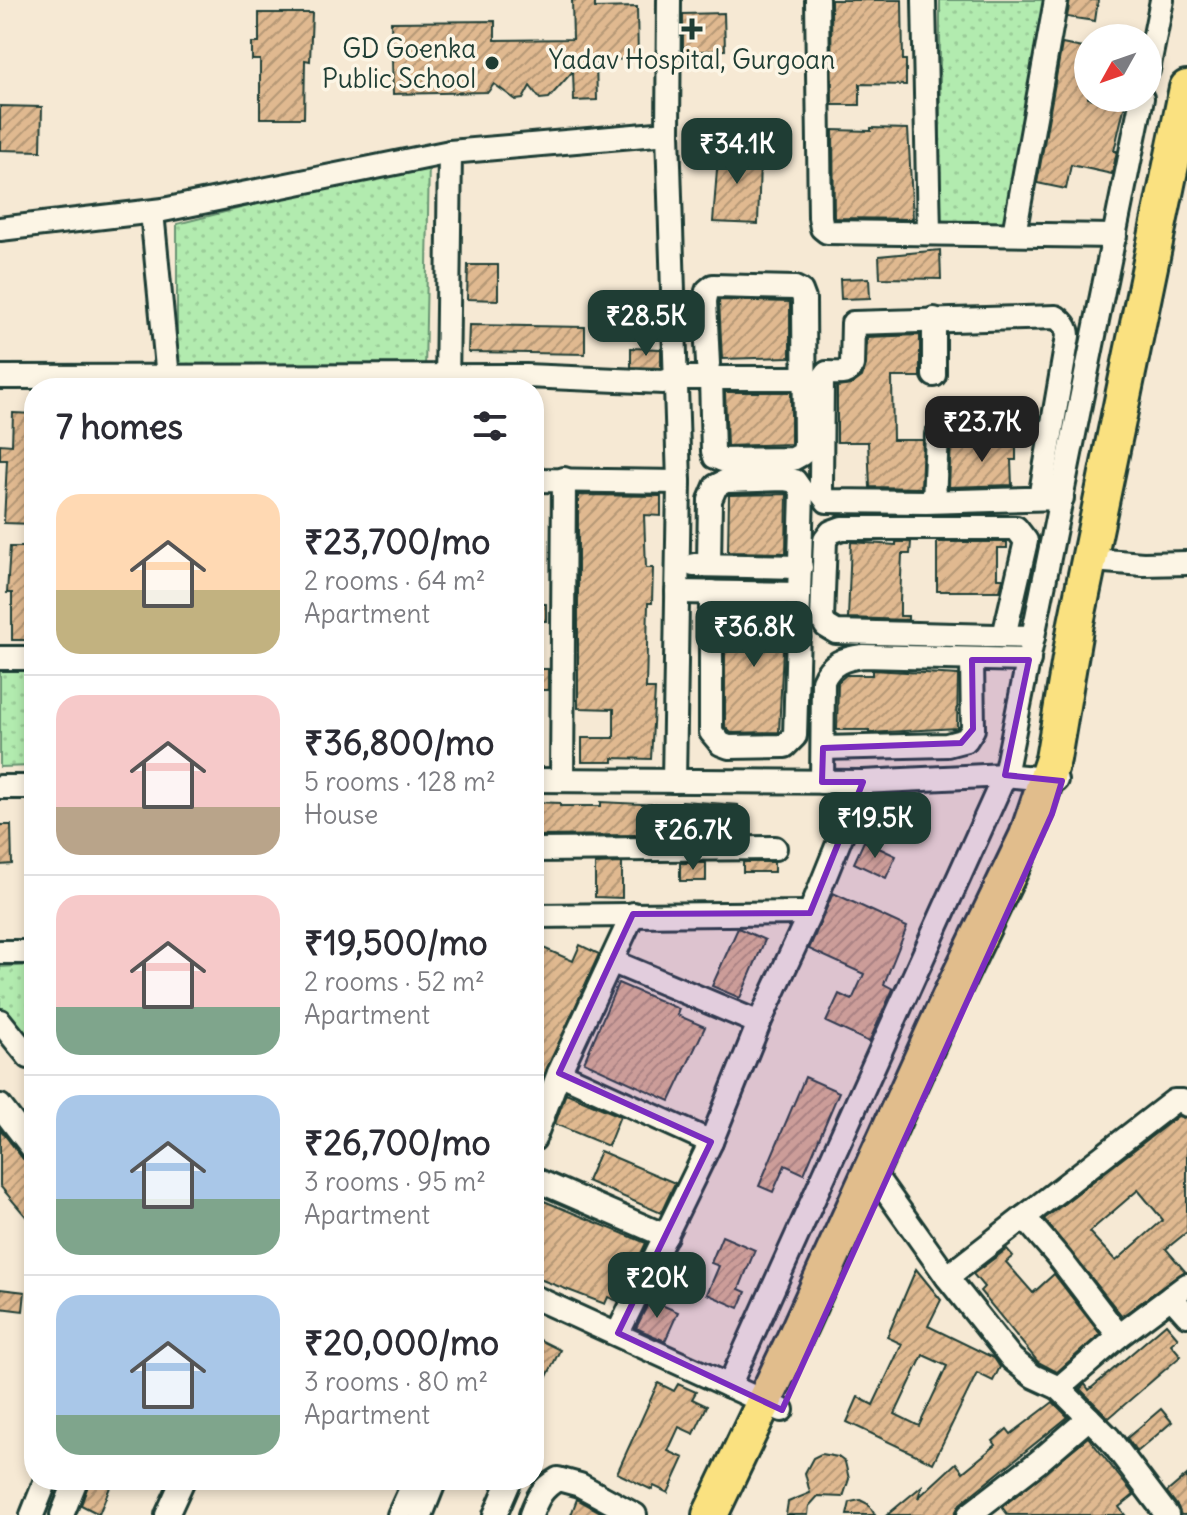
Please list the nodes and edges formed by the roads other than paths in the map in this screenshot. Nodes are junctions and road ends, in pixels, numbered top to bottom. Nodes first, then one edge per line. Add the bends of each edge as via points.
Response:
1 (669, 0) edge
2 (817, 0) edge
3 (924, 0) edge
4 (1056, 0) edge
5 (1162, 0) edge
6 (1157, 24) edge
7 (1187, 88) edge
8 (1139, 112) edge
9 (668, 133) junction
10 (450, 152) junction
11 (1187, 179) edge
12 (152, 212) junction
13 (0, 229) edge
14 (929, 233) junction
15 (1014, 234) junction
16 (1115, 236) junction
17 (934, 319) junction
18 (709, 371) junction
19 (676, 372) junction
20 (804, 374) junction
21 (934, 375) dead end
22 (0, 377) edge
23 (168, 378) edge
24 (447, 378) edge
25 (500, 378) edge
26 (24, 379) edge
27 (937, 435) dead end
28 (564, 479) junction
29 (544, 480) edge
30 (679, 482) junction
31 (1051, 498) junction
32 (934, 501) junction
33 (1105, 561) junction
34 (1187, 563) edge
35 (678, 565) junction
36 (709, 565) junction
37 (801, 567) junction
38 (677, 592) junction
39 (711, 592) junction
40 (799, 594) junction
41 (1004, 636) junction
42 (1033, 637) junction
43 (0, 658) edge
44 (24, 658) edge
45 (972, 660) junction
46 (1029, 660) junction
47 (823, 748) junction
48 (1005, 775) junction
49 (544, 780) edge
50 (562, 780) junction
51 (1054, 780) junction
52 (674, 781) junction
53 (822, 782) junction
54 (863, 782) junction
55 (0, 787) edge
56 (24, 787) edge
57 (775, 848) dead end
58 (544, 850) edge
59 (810, 913) junction
60 (633, 914) junction
61 (544, 916) edge
62 (0, 952) edge
63 (24, 952) edge
64 (611, 961) junction
65 (968, 980) junction
66 (0, 1021) edge
67 (759, 1023) junction
68 (7, 1044) edge
69 (559, 1073) junction
70 (1187, 1105) edge
71 (0, 1106) edge
72 (544, 1113) edge
73 (24, 1137) edge
74 (711, 1142) junction
75 (544, 1183) edge
76 (881, 1184) junction
77 (1024, 1217) junction
78 (666, 1236) junction
79 (947, 1277) junction
80 (1179, 1291) edge
81 (544, 1301) edge
82 (1187, 1315) edge
83 (618, 1333) junction
84 (1119, 1336) junction
85 (729, 1386) junction
86 (1059, 1388) junction
87 (773, 1406) junction
88 (1089, 1418) junction
89 (544, 1488) edge
90 (42, 1490) edge
91 (72, 1490) edge
92 (178, 1490) edge
93 (410, 1490) edge
94 (431, 1490) edge
95 (506, 1490) edge
96 (542, 1490) edge
97 (32, 1515) edge
98 (62, 1515) edge
99 (167, 1515) edge
100 (399, 1515) edge
101 (421, 1515) edge
102 (495, 1515) edge
103 (531, 1515) edge
104 (635, 1515) edge
105 (710, 1515) edge
106 (733, 1515) edge
107 (969, 1515) edge
108 (1167, 1515) edge

1 - 9 street
2 - 14 street via 822,228
3 - 14 street
4 - 15 street
5 - 6 street
7 - 51 highway via 1076,623
8 - 16 street
9 - 10 street
9 - 19 street
10 - 12 street
10 - 24 street
11 - 33 highway
12 - 13 street
12 - 23 street
14 - 15 street
15 - 16 street
16 - 31 street
17 - 21 street
17 - 31 street via 1056,317 1065,325
17 - 32 street via 853,323 850,369 827,373 822,380 821,482 824,499 831,503
18 - 19 street
18 - 20 street
18 - 20 street via 713,451 722,460 793,459 802,454
18 - 20 street via 707,291 713,286 795,288 804,299
19 - 25 street via 663,382
19 - 30 street
22 - 26 street
27 - 32 street
28 - 29 street
28 - 30 street
28 - 50 street
30 - 35 street
31 - 32 street
31 - 42 street
33 - 34 street
33 - 51 highway via 1076,728
35 - 36 street
35 - 38 street
36 - 37 street
36 - 37 street via 710,500 716,486 784,479 795,481 802,491
37 - 40 street
38 - 39 street
38 - 52 street
39 - 40 street
39 - 40 street via 711,732 729,747 780,748 795,736
41 - 41 street via 830,630 822,619 825,540 842,528 1016,528 1026,541
41 - 42 street
42 - 46 street
43 - 44 street
45 - 46 street
45 - 47 street via 973,729 966,740
45 - 47 street via 863,656 837,663 823,681
46 - 48 street
47 - 53 street
48 - 51 street
48 - 54 street
48 - 85 street
49 - 50 street
50 - 52 street
51 - 65 highway via 1041,845
52 - 53 street
53 - 54 street
54 - 59 street
55 - 56 street
57 - 58 street
59 - 60 street
59 - 67 street
60 - 61 street
60 - 64 street
62 - 63 street
64 - 67 street
64 - 69 street
65 - 76 highway
65 - 87 highway
66 - 68 street
67 - 74 street
69 - 72 street
69 - 74 street
70 - 77 street via 1174,1101
71 - 73 street
74 - 78 street
75 - 78 street
76 - 79 street
76 - 87 highway
77 - 79 street
77 - 84 street
78 - 83 street
79 - 86 street via 1012,1359
80 - 82 street
80 - 84 street
81 - 83 street
83 - 85 street
84 - 86 street
85 - 87 street
86 - 88 street
87 - 105 highway
87 - 106 highway
88 - 107 street
88 - 108 street
89 - 104 street via 558,1479 580,1485
90 - 97 street
91 - 98 street
92 - 99 street
93 - 100 street
94 - 101 street
95 - 102 street
96 - 103 street

